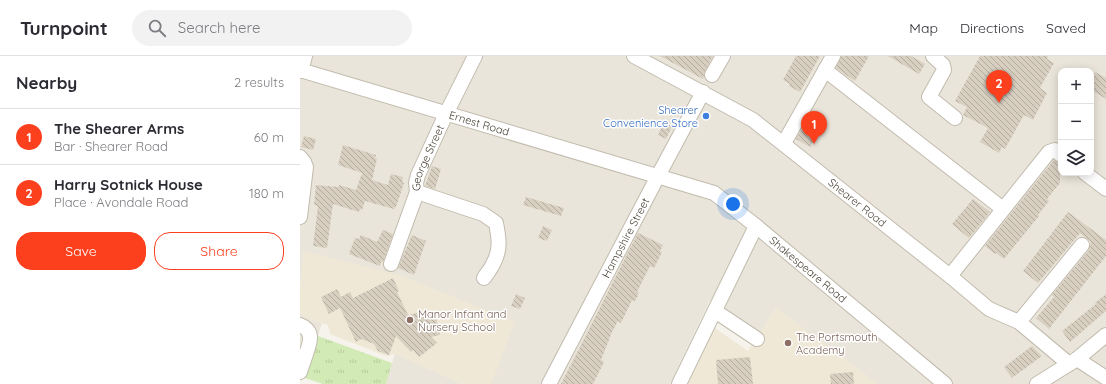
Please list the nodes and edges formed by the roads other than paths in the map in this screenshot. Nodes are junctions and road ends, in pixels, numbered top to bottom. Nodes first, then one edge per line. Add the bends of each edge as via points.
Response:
1 (305, 56) edge
2 (475, 56) edge
3 (634, 56) edge
4 (724, 56) edge
5 (833, 56) edge
6 (933, 56) edge
7 (301, 70) edge
8 (825, 70) junction
9 (712, 75) dead end
10 (703, 92) junction
11 (446, 114) junction
12 (955, 118) dead end
13 (784, 143) junction
14 (1058, 152) edge
15 (300, 157) edge
16 (658, 176) junction
17 (1089, 176) edge
18 (1106, 189) edge
19 (417, 192) junction
20 (1003, 209) junction
21 (300, 217) edge
22 (756, 226) junction
23 (1082, 245) dead end
24 (391, 264) dead end
25 (950, 276) junction
26 (484, 278) dead end
27 (715, 311) junction
28 (1019, 322) junction
29 (300, 325) edge
30 (1106, 335) edge
31 (757, 339) dead end
32 (1073, 361) junction
33 (300, 372) edge
34 (1106, 378) edge
35 (550, 384) edge
36 (679, 384) edge
37 (945, 384) edge
38 (1037, 384) edge

1 - 7 street
2 - 11 street, George Street
3 - 10 street, Shearer Road
4 - 9 street
5 - 8 street
6 - 12 street via 944,65 944,70 929,97
7 - 11 street, Ernest Road
8 - 13 street
8 - 20 street
10 - 13 street, Shearer Road via 744,114
10 - 16 street, Hampshire Street
11 - 16 street, Ernest Road
11 - 19 street, George Street via 418,175
13 - 25 street, Shearer Road
14 - 20 street via 1049,152
15 - 21 street via 306,167
16 - 22 street, Shakespeare Road via 714,193
16 - 35 street, Hampshire Street
17 - 18 street
19 - 24 street, George Street
19 - 26 street via 483,214 496,223 500,239 498,252
20 - 25 street
22 - 27 street
22 - 37 street, Shakespeare Road
23 - 28 street
25 - 28 street, Shearer Road via 989,309
27 - 31 street
27 - 36 street
28 - 32 street, Shearer Road
29 - 33 street via 309,332 310,338
30 - 32 street
32 - 34 street, Shearer Road
32 - 38 street

